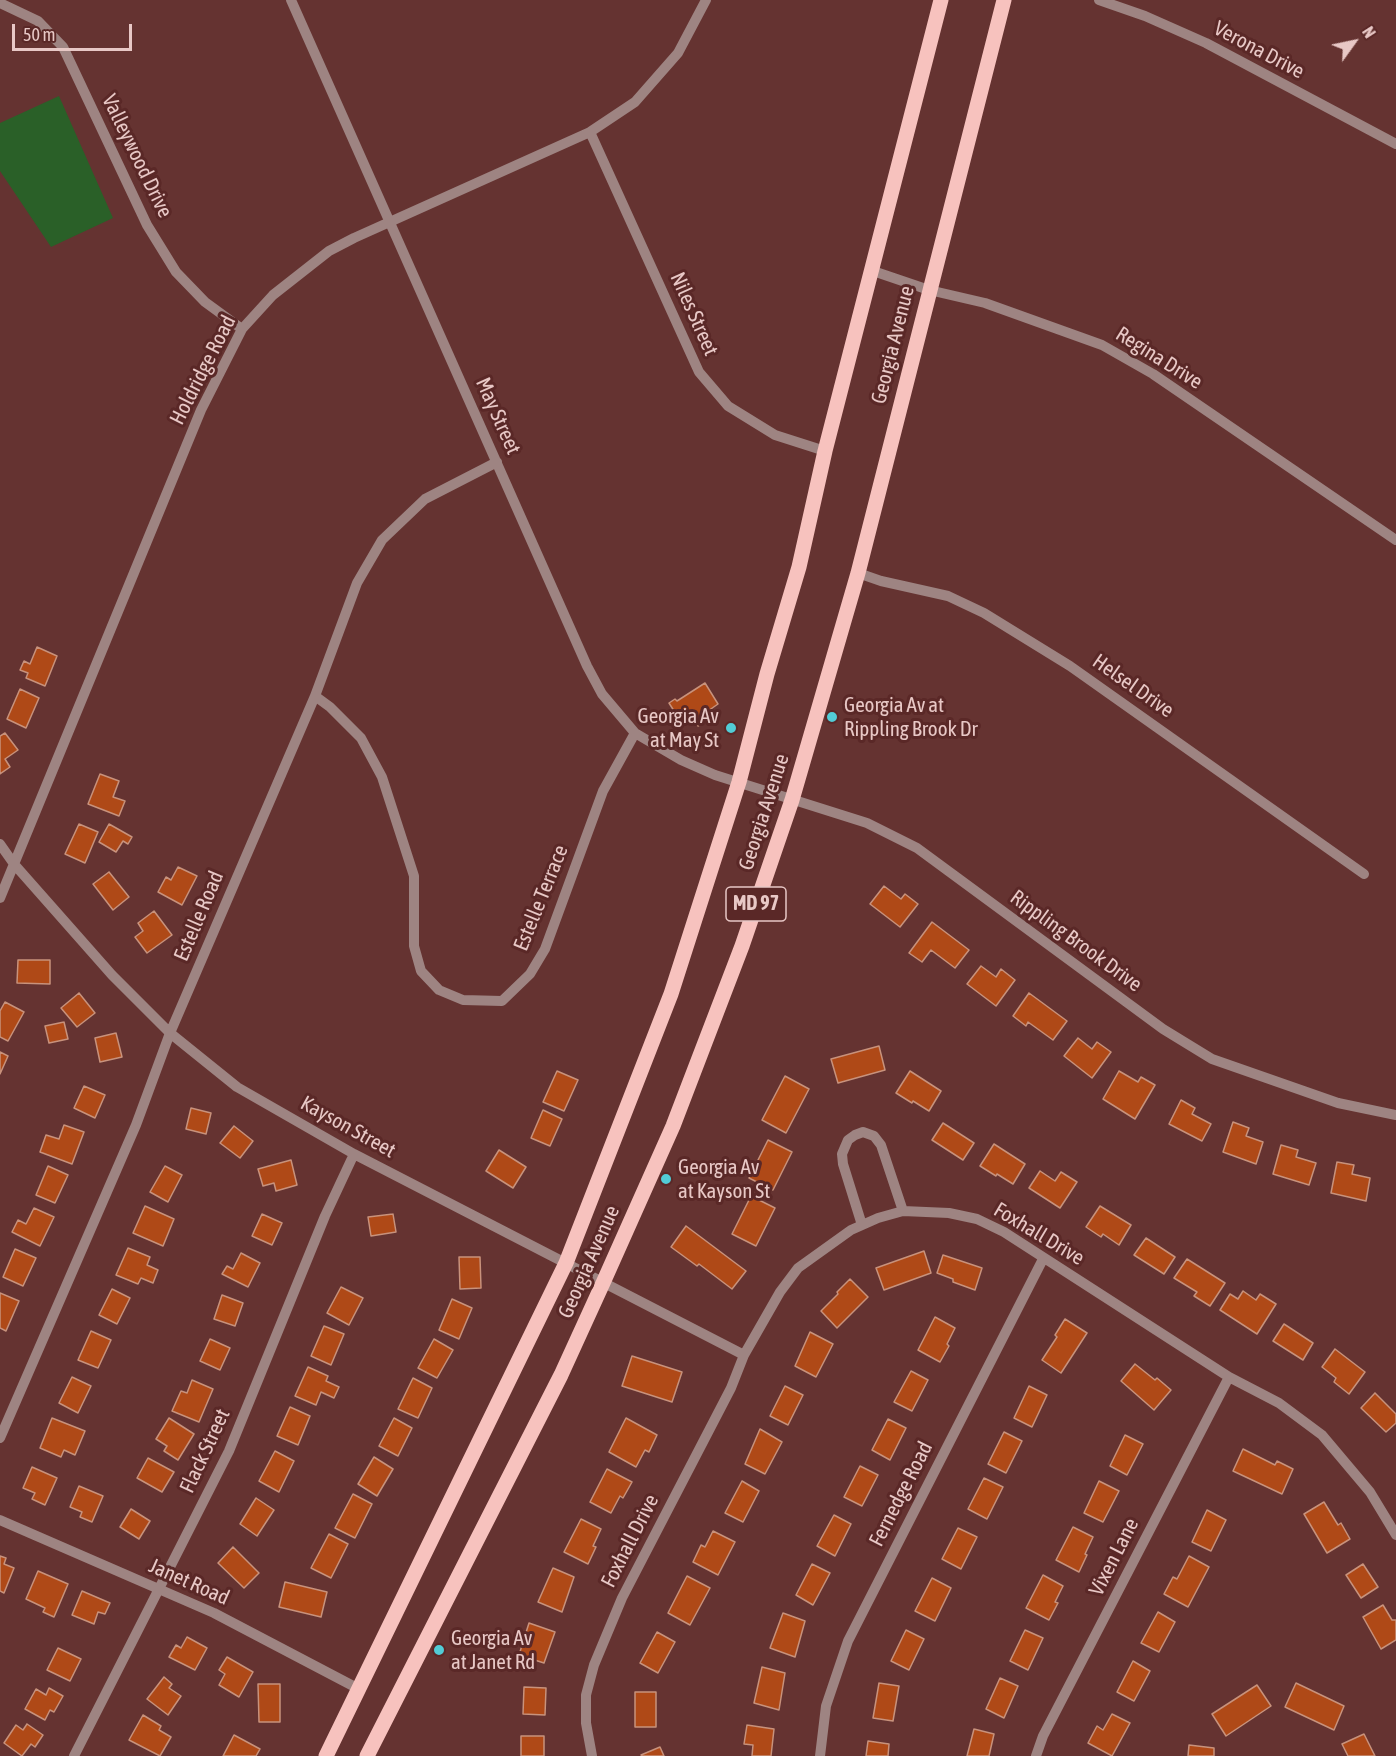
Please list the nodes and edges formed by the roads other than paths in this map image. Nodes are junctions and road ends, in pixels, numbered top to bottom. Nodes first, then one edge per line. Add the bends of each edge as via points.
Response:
1 (291, 0) edge
2 (706, 0) edge
3 (941, 0) edge
4 (1004, 0) edge
5 (1099, 0) edge
6 (0, 2) edge
7 (590, 132) junction
8 (1396, 144) edge
9 (390, 223) junction
10 (873, 271) junction
11 (929, 290) junction
12 (242, 329) junction
13 (825, 451) junction
14 (497, 462) junction
15 (1394, 535) edge
16 (858, 573) junction
17 (315, 696) junction
18 (635, 733) junction
19 (739, 782) junction
20 (792, 800) junction
21 (0, 844) edge
22 (14, 864) junction
23 (1364, 874) dead end
24 (0, 898) edge
25 (170, 1033) junction
26 (1396, 1115) edge
27 (354, 1154) junction
28 (903, 1211) junction
29 (862, 1225) junction
30 (1043, 1259) junction
31 (566, 1263) junction
32 (603, 1283) junction
33 (744, 1355) junction
34 (1229, 1377) junction
35 (0, 1438) edge
36 (0, 1520) edge
37 (1396, 1535) edge
38 (159, 1589) junction
39 (357, 1688) junction
40 (74, 1756) edge
41 (326, 1756) edge
42 (367, 1756) edge
43 (592, 1756) edge
44 (820, 1756) edge
45 (1035, 1756) edge

1 - 9 street, May Street
2 - 7 street, Holdridge Road via 678,53 635,102
3 - 10 main road, Georgia Avenue / MD 97
4 - 11 main road, Georgia Avenue / MD 97
5 - 8 street, Verona Drive via 1206,43
6 - 12 street, Valleywood Drive via 38,21 63,46 147,225 170,263 205,302
7 - 9 street, Holdridge Road
7 - 13 street, Niles Street via 699,372 728,406 775,435
9 - 12 street, Holdridge Road via 329,251 273,295
9 - 14 street, May Street
10 - 11 street, Regina Drive
10 - 13 main road, Georgia Avenue / MD 97
11 - 15 street, Regina Drive via 985,303 1102,345 1153,374
11 - 16 main road, Georgia Avenue / MD 97
12 - 22 street, Holdridge Road via 201,410
13 - 19 main road, Georgia Avenue / MD 97 via 799,567
14 - 17 street, Estelle Road via 425,499 382,540 357,583
14 - 18 street, May Street via 587,666 602,694
16 - 20 main road, Georgia Avenue / MD 97
16 - 23 street, Helsel Drive via 948,596 984,613 1071,666
17 - 18 street, Estelle Terrace via 360,738 382,777 414,876 414,946 422,971 440,990 463,1000 502,1001 530,974 545,949 603,791
17 - 25 street, Estelle Road
18 - 19 street, May Street via 681,760
19 - 20 street, Rippling Brook Drive
19 - 31 main road, Georgia Avenue / MD 97 via 670,994
20 - 26 street, Rippling Brook Drive via 867,823 918,848 1163,1029 1212,1059 1338,1103
20 - 32 main road, Georgia Avenue / MD 97 via 742,946 673,1126
21 - 22 street, Kayson Street
22 - 24 street, Holdridge Road
22 - 25 street, Kayson Street via 112,975
25 - 27 street, Kayson Street via 237,1087
25 - 35 street, Estelle Road via 136,1125
27 - 31 street, Kayson Street
27 - 38 street, Flack Street via 229,1451
28 - 29 street, Foxhall Drive
28 - 29 street via 881,1144 863,1132 848,1140 842,1154
28 - 30 street, Foxhall Drive via 949,1213 976,1219 1004,1232
29 - 33 street, Foxhall Drive via 798,1268
30 - 34 street, Foxhall Drive
30 - 44 street, Fernedge Road via 848,1641 826,1706
31 - 32 street, Kayson Street
31 - 39 main road, Georgia Avenue / MD 97
32 - 33 street, Kayson Street
32 - 42 main road, Georgia Avenue / MD 97 via 561,1375
33 - 43 street, Foxhall Drive via 731,1388 621,1598 594,1665 586,1695
34 - 37 street, Foxhall Drive via 1279,1403 1322,1435 1370,1492
34 - 45 street, Vixen Lane
36 - 38 street, Janet Road
38 - 39 street, Janet Road via 214,1613
38 - 40 street, Flack Street
39 - 41 main road, Georgia Avenue / MD 97

